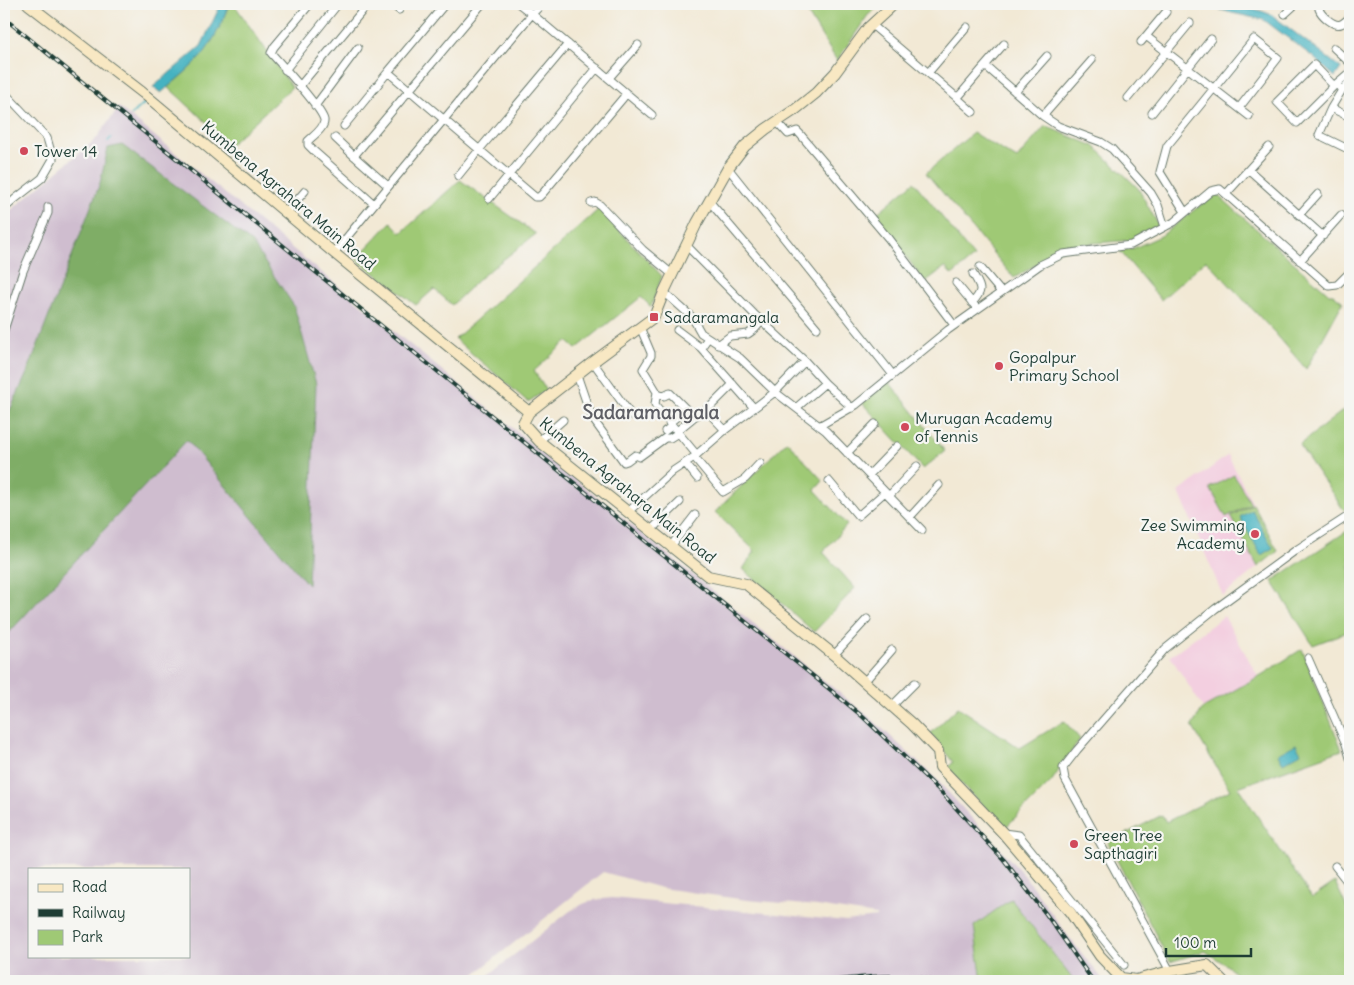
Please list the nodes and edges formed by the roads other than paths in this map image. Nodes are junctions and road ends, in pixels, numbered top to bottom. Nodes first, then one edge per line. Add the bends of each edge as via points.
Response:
1 (28, 4) edge
2 (310, 4) edge
3 (338, 4) edge
4 (368, 4) edge
5 (392, 4) edge
6 (445, 4) edge
7 (482, 4) edge
8 (519, 4) edge
9 (542, 4) edge
10 (894, 4) edge
11 (1296, 4) edge
12 (1322, 4) edge
13 (399, 10) dead end
14 (1166, 12) dead end
15 (532, 14) junction
16 (1285, 14) dead end
17 (1349, 20) edge
18 (1190, 23) dead end
19 (872, 25) junction
20 (967, 27) dead end
21 (1146, 36) junction
22 (1211, 39) dead end
23 (1141, 42) dead end
24 (568, 44) junction
25 (1004, 44) dead end
26 (638, 45) dead end
27 (358, 48) dead end
28 (1334, 48) dead end
29 (1166, 51) junction
30 (1047, 56) dead end
31 (1092, 60) dead end
32 (1350, 62) edge
33 (597, 68) junction
34 (983, 68) junction
35 (1188, 68) junction
36 (285, 70) junction
37 (388, 72) junction
38 (1350, 72) edge
39 (928, 73) junction
40 (609, 78) junction
41 (1350, 81) edge
42 (1335, 85) junction
43 (300, 87) junction
44 (1214, 88) junction
45 (409, 90) junction
46 (1342, 90) junction
47 (4, 92) edge
48 (1015, 92) junction
49 (626, 93) junction
50 (954, 95) junction
51 (1128, 98) dead end
52 (315, 106) junction
53 (1239, 108) junction
54 (1330, 108) junction
55 (973, 112) dead end
56 (1152, 113) dead end
57 (652, 115) dead end
58 (1043, 116) junction
59 (1249, 116) dead end
60 (1350, 117) edge
61 (444, 120) junction
62 (777, 122) junction
63 (344, 126) dead end
64 (335, 138) dead end
65 (1269, 147) dead end
66 (479, 150) junction
67 (1350, 150) edge
68 (354, 156) junction
69 (728, 168) junction
70 (1249, 170) junction
71 (508, 175) junction
72 (458, 176) dead end
73 (388, 186) junction
74 (305, 191) dead end
75 (1226, 194) junction
76 (1318, 194) dead end
77 (489, 199) dead end
78 (709, 201) junction
79 (592, 203) dead end
80 (374, 204) junction
81 (48, 207) dead end
82 (4, 209) edge
83 (1185, 212) junction
84 (286, 213) junction
85 (1300, 215) junction
86 (1341, 215) dead end
87 (1165, 227) junction
88 (1323, 236) junction
89 (686, 244) junction
90 (334, 253) junction
91 (1300, 261) junction
92 (980, 267) dead end
93 (1350, 272) edge
94 (672, 274) junction
95 (973, 274) dead end
96 (956, 283) dead end
97 (664, 292) junction
98 (1001, 292) junction
99 (974, 306) junction
100 (762, 321) junction
101 (954, 325) junction
102 (640, 328) junction
103 (817, 328) dead end
104 (4, 330) edge
105 (677, 330) dead end
106 (708, 338) junction
107 (718, 345) junction
108 (701, 348) junction
109 (805, 361) junction
110 (594, 362) junction
111 (577, 375) junction
112 (894, 375) junction
113 (825, 383) junction
114 (733, 384) junction
115 (775, 392) junction
116 (657, 394) junction
117 (754, 408) junction
118 (796, 408) junction
119 (852, 408) junction
120 (706, 410) junction
121 (529, 412) junction
122 (631, 415) dead end
123 (678, 416) dead end
124 (694, 417) junction
125 (563, 420) dead end
126 (875, 424) dead end
127 (819, 426) junction
128 (674, 429) junction
129 (725, 430) junction
130 (665, 431) dead end
131 (539, 441) junction
132 (897, 446) dead end
133 (847, 453) junction
134 (695, 456) junction
135 (685, 463) junction
136 (760, 463) dead end
137 (918, 466) dead end
138 (869, 476) junction
139 (697, 478) dead end
140 (829, 481) dead end
141 (939, 485) dead end
142 (887, 494) junction
143 (680, 502) dead end
144 (628, 512) junction
145 (695, 515) dead end
146 (1350, 515) edge
147 (910, 517) junction
148 (650, 530) junction
149 (922, 530) dead end
150 (671, 546) junction
151 (866, 619) dead end
152 (892, 650) dead end
153 (834, 655) junction
154 (1308, 658) dead end
155 (864, 682) junction
156 (915, 682) dead end
157 (892, 706) junction
158 (1348, 743) edge
159 (1350, 758) edge
160 (1003, 833) junction
161 (1335, 866) dead end
162 (1350, 885) edge
163 (1124, 965) dead end
164 (1170, 971) junction
165 (1223, 981) edge

1 - 84 street, Kumbena Agrahara Main Road via 149,98
2 - 36 street via 271,53
3 - 36 street
4 - 43 street
5 - 13 street
6 - 37 street
7 - 45 street
8 - 15 street
9 - 15 street
10 - 19 street
11 - 16 street
12 - 17 street via 1320,13 1335,24
14 - 21 street
15 - 24 street
15 - 61 street
18 - 29 street
19 - 39 street
19 - 62 street via 816,93
20 - 39 street
21 - 23 street
21 - 29 street
22 - 35 street
24 - 33 street
24 - 66 street
25 - 34 street
26 - 40 street
27 - 52 street
28 - 32 street
29 - 35 street
29 - 51 street
30 - 48 street
31 - 58 street
33 - 40 street
33 - 71 street
34 - 48 street via 988,68
34 - 50 street via 960,95
35 - 44 street
35 - 56 street
36 - 43 street
37 - 45 street
37 - 63 street
38 - 42 street
39 - 50 street
40 - 49 street
41 - 46 street
42 - 42 street via 1297,123 1277,102 1314,65
42 - 46 street
43 - 52 street
44 - 53 street
44 - 53 street via 1254,39 1278,58
44 - 83 street via 1167,146 1160,172
45 - 61 street
45 - 68 street
46 - 54 street
47 - 82 street via 47,138 53,159 42,178
48 - 58 street
49 - 57 street
49 - 71 street via 539,197
50 - 55 street
52 - 80 street via 324,120 323,126 308,145
53 - 59 street
54 - 60 street
54 - 67 street via 1319,135
58 - 87 street via 1058,126 1112,149 1151,193
61 - 66 street
61 - 73 street
62 - 69 street via 745,146
62 - 101 street via 788,134 800,134 888,238
64 - 68 street
65 - 70 street
66 - 71 street
66 - 72 street
68 - 73 street
69 - 78 street
69 - 112 street
70 - 75 street
70 - 85 street
71 - 77 street
73 - 80 street
74 - 84 street
75 - 83 street via 1220,189 1211,190
75 - 91 street
76 - 85 street
78 - 89 street
78 - 103 street
79 - 94 street via 600,205 643,250
80 - 90 street
81 - 104 street
83 - 87 street
84 - 90 street, Kumbena Agrahara Main Road
85 - 88 street
86 - 88 street
87 - 98 street via 1131,245 1063,254 1040,265
88 - 91 street
89 - 94 street
89 - 100 street
90 - 121 street, Kumbena Agrahara Main Road
91 - 93 street via 1329,286 1337,285
92 - 98 street
94 - 97 street
95 - 99 street via 981,291
96 - 99 street
97 - 102 street via 654,317
97 - 106 street via 692,317 701,333
98 - 99 street
99 - 101 street
100 - 107 street via 748,334 730,336
100 - 109 street
101 - 112 street
102 - 110 street
102 - 116 street via 651,353 643,368
105 - 108 street
106 - 107 street
106 - 108 street
107 - 115 street via 740,358
108 - 114 street
109 - 113 street
109 - 115 street
110 - 111 street
110 - 122 street
111 - 121 street
111 - 128 street via 595,422 624,462 635,455 639,458 665,438 670,438
112 - 119 street
113 - 118 street
113 - 119 street
114 - 117 street
114 - 120 street
115 - 117 street
115 - 118 street
116 - 124 street via 664,396 670,393
116 - 128 street via 656,408
117 - 129 street
118 - 127 street
119 - 127 street
120 - 124 street
120 - 129 street
121 - 131 street, Kumbena Agrahara Main Road via 523,423
123 - 128 street
124 - 128 street
125 - 131 street
126 - 133 street
127 - 133 street
128 - 130 street
128 - 134 street
129 - 134 street
131 - 144 street, Kumbena Agrahara Main Road
132 - 138 street
133 - 138 street
134 - 135 street
134 - 136 street via 723,492 745,479
135 - 139 street
135 - 144 street
137 - 142 street
138 - 142 street
140 - 142 street via 858,516
141 - 147 street
142 - 147 street
143 - 148 street
144 - 148 street, Kumbena Agrahara Main Road
145 - 150 street
146 - 164 street via 1296,550 1165,649 1063,768 1065,779
147 - 149 street
148 - 150 street, Kumbena Agrahara Main Road
150 - 153 street, Kumbena Agrahara Main Road via 708,576 746,584
151 - 153 street
152 - 155 street
153 - 155 street, Kumbena Agrahara Main Road
154 - 158 street
155 - 157 street, Kumbena Agrahara Main Road
156 - 157 street
157 - 160 street, Kumbena Agrahara Main Road via 938,751 940,767
158 - 159 street
160 - 163 street via 1019,835
160 - 164 street, Kumbena Agrahara Main Road via 1121,978 1136,980
161 - 162 street
164 - 165 street, Kumbena Agrahara Main Road via 1207,965

